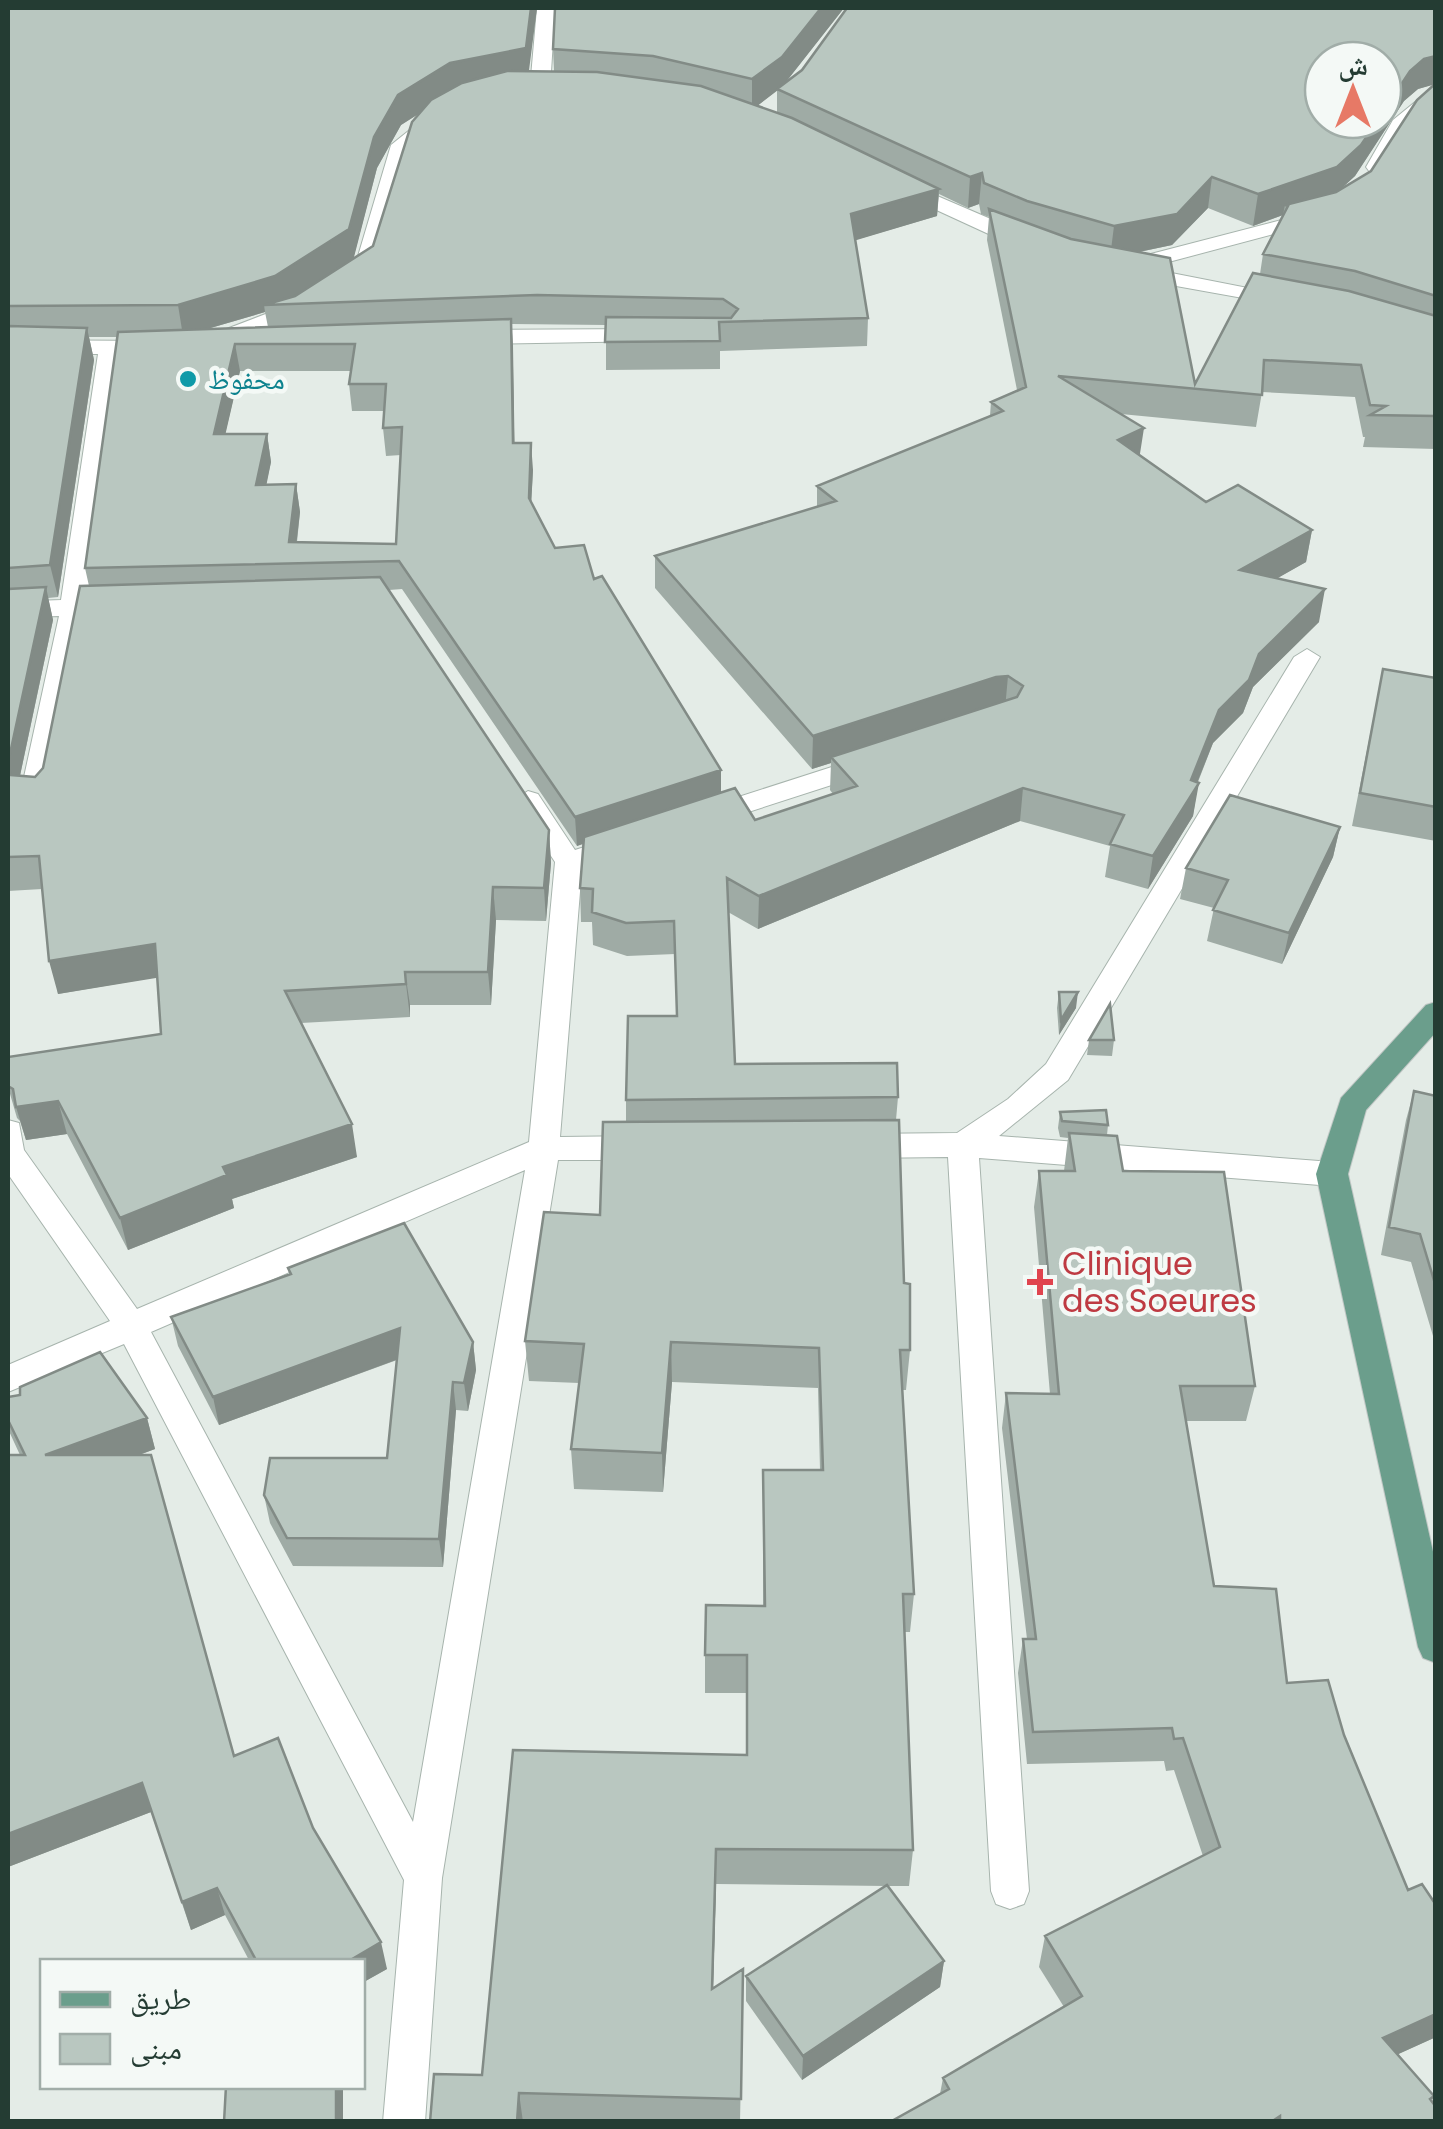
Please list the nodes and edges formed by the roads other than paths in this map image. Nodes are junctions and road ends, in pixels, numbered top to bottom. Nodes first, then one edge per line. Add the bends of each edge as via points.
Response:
1 (546, 8) edge
2 (541, 88) edge
3 (1436, 91) edge
4 (456, 103) edge
5 (886, 179) edge
6 (1365, 183) edge
7 (1339, 206) edge
8 (1044, 249) edge
9 (1294, 304) edge
10 (668, 336) edge
11 (460, 337) edge
12 (200, 342) edge
13 (282, 344) edge
14 (8, 347) edge
15 (110, 350) junction
16 (148, 605) edge
17 (73, 607) junction
18 (8, 610) edge
19 (1306, 657) dead end
20 (890, 757) edge
21 (516, 782) edge
22 (33, 800) edge
23 (682, 824) edge
24 (644, 837) edge
25 (569, 862) junction
26 (1436, 1012) edge
27 (8, 1131) edge
28 (964, 1145) junction
29 (824, 1146) edge
30 (664, 1148) edge
31 (544, 1149) junction
32 (1332, 1174) junction
33 (131, 1326) junction
34 (8, 1379) edge
35 (1436, 1647) edge
36 (422, 1878) junction
37 (1010, 1891) dead end
38 (404, 2122) edge

1 - 2 street
3 - 6 street via 1400,124
4 - 12 street via 424,120 401,145 366,266 289,316
5 - 8 street
7 - 9 street via 1143,262 1095,264
10 - 11 street
13 - 15 street
14 - 15 street
15 - 17 street
16 - 17 street
17 - 18 street
17 - 22 street
19 - 28 street via 1056,1072
20 - 23 street
21 - 25 street
24 - 25 street
25 - 31 street
26 - 32 main road via 1352,1106
27 - 33 street via 9,1152
28 - 29 street
28 - 32 street
28 - 37 street
30 - 31 street
31 - 33 street
31 - 36 street
32 - 35 main road
33 - 34 street
33 - 36 street
36 - 38 street

